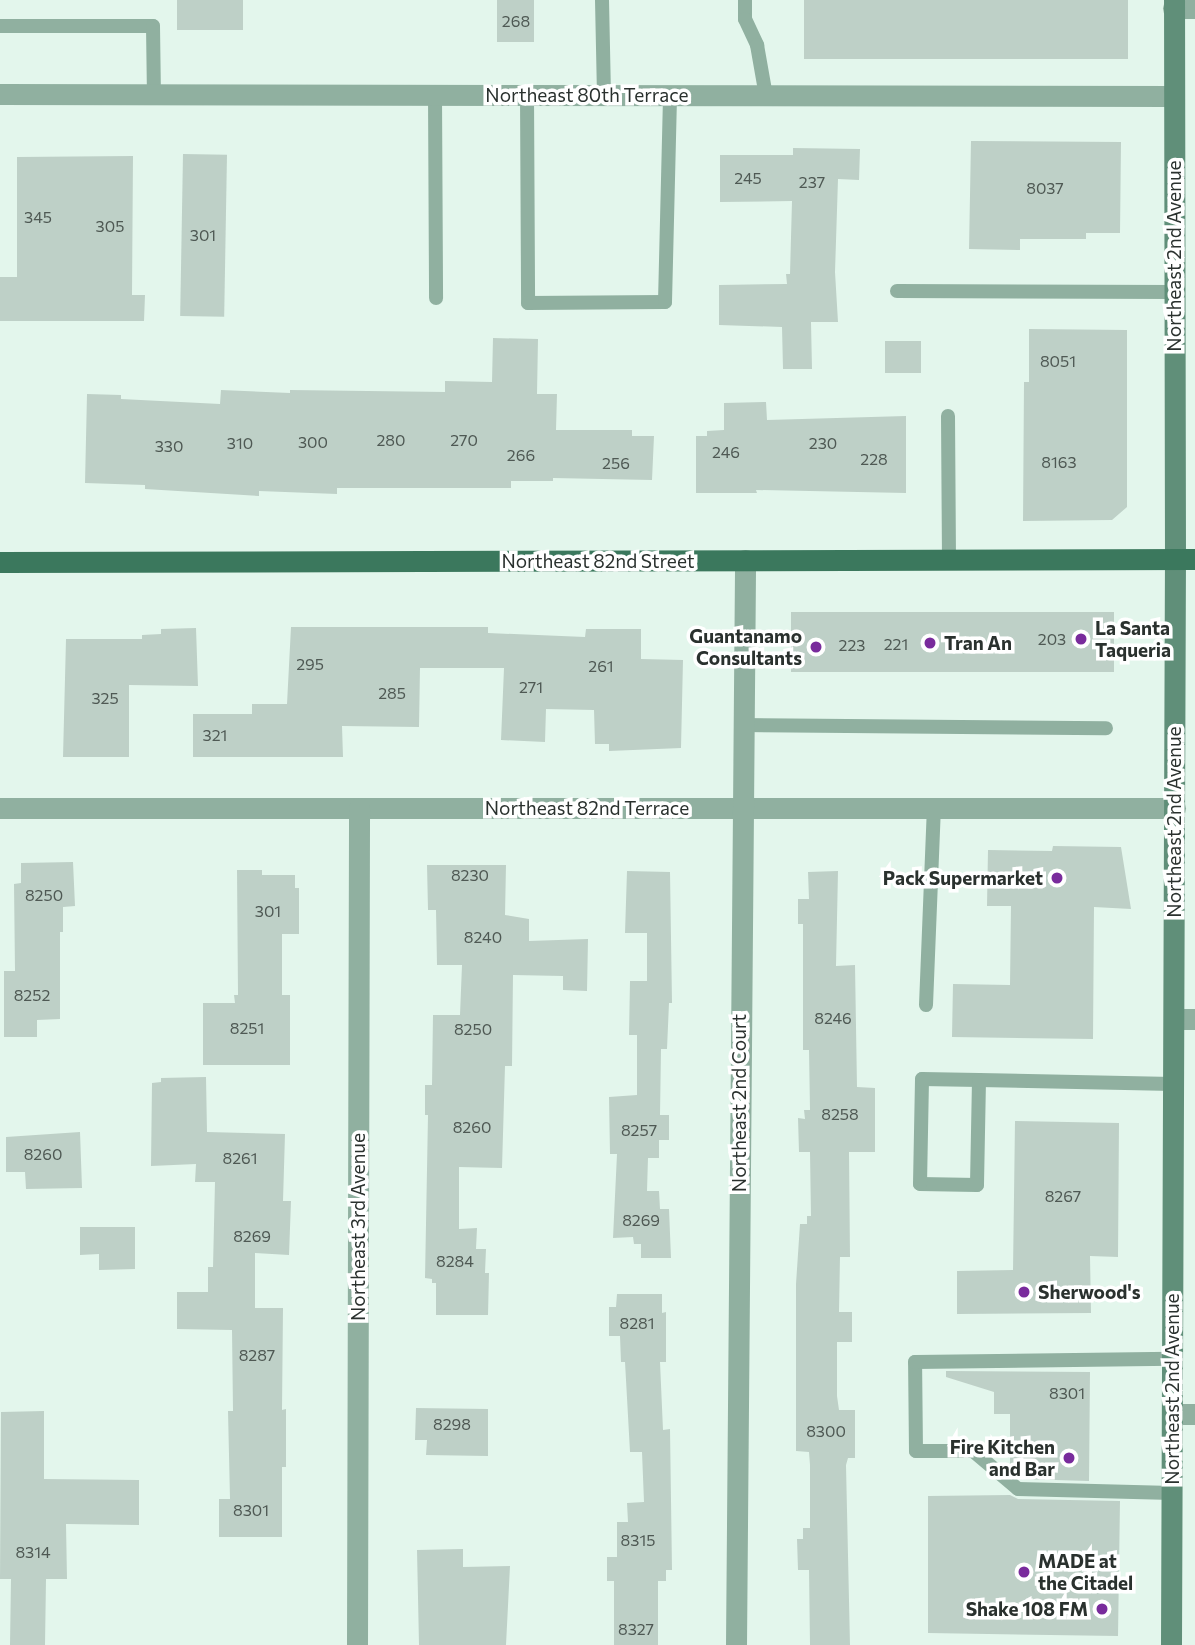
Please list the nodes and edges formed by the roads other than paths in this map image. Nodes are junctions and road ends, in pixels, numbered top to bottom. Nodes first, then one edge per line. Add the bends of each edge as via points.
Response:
1 (602, 0) edge
2 (745, 0) edge
3 (1174, 4) edge
4 (1195, 8) edge
5 (0, 26) edge
6 (0, 94) edge
7 (154, 94) junction
8 (435, 95) junction
9 (527, 95) junction
10 (604, 95) junction
11 (670, 96) junction
12 (766, 96) junction
13 (1174, 96) junction
14 (897, 291) dead end
15 (1174, 292) junction
16 (436, 298) dead end
17 (948, 416) dead end
18 (949, 559) junction
19 (1185, 559) edge
20 (744, 560) junction
21 (0, 562) edge
22 (742, 725) junction
23 (1106, 728) dead end
24 (0, 807) edge
25 (359, 808) junction
26 (934, 808) junction
27 (1175, 808) junction
28 (741, 809) junction
29 (926, 1005) dead end
30 (1174, 1019) junction
31 (1195, 1019) edge
32 (979, 1080) junction
33 (1173, 1084) junction
34 (1172, 1359) junction
35 (1172, 1414) junction
36 (1195, 1414) edge
37 (1172, 1493) junction
38 (356, 1645) edge
39 (736, 1645) edge
40 (1171, 1645) edge

1 - 10 lane
2 - 12 lane via 744,19 757,45
3 - 4 street
3 - 13 main road, Northeast 2nd Avenue
5 - 7 lane via 153,26
6 - 7 street, Northeast 80th Terrace
7 - 8 street, Northeast 80th Terrace
8 - 9 street, Northeast 80th Terrace
8 - 16 lane
9 - 10 street, Northeast 80th Terrace
9 - 11 lane via 528,303 665,302
10 - 11 street, Northeast 80th Terrace
11 - 12 street, Northeast 80th Terrace
12 - 13 street, Northeast 80th Terrace
13 - 15 main road, Northeast 2nd Avenue
14 - 15 lane
15 - 19 main road, Northeast 2nd Avenue
17 - 18 lane
18 - 19 main road, Northeast 82nd Street
18 - 20 main road, Northeast 82nd Street
19 - 27 main road, Northeast 2nd Avenue
20 - 21 main road, Northeast 82nd Street
20 - 22 street, Northeast 2nd Court
22 - 23 lane
22 - 28 street, Northeast 2nd Court
24 - 25 street, Northeast 82nd Terrace
25 - 28 street, Northeast 82nd Terrace
25 - 38 street, Northeast 3rd Avenue
26 - 27 street, Northeast 82nd Terrace
26 - 28 street, Northeast 82nd Terrace
26 - 29 lane
27 - 30 main road, Northeast 2nd Avenue
28 - 39 street, Northeast 2nd Court
30 - 31 street
30 - 33 main road, Northeast 2nd Avenue
32 - 32 lane via 922,1079 920,1184 977,1185
32 - 33 lane
33 - 34 main road, Northeast 2nd Avenue
34 - 35 main road, Northeast 2nd Avenue
34 - 37 lane via 915,1362 916,1451 972,1451 1018,1489
35 - 36 street
35 - 37 main road, Northeast 2nd Avenue
37 - 40 main road, Northeast 2nd Avenue

